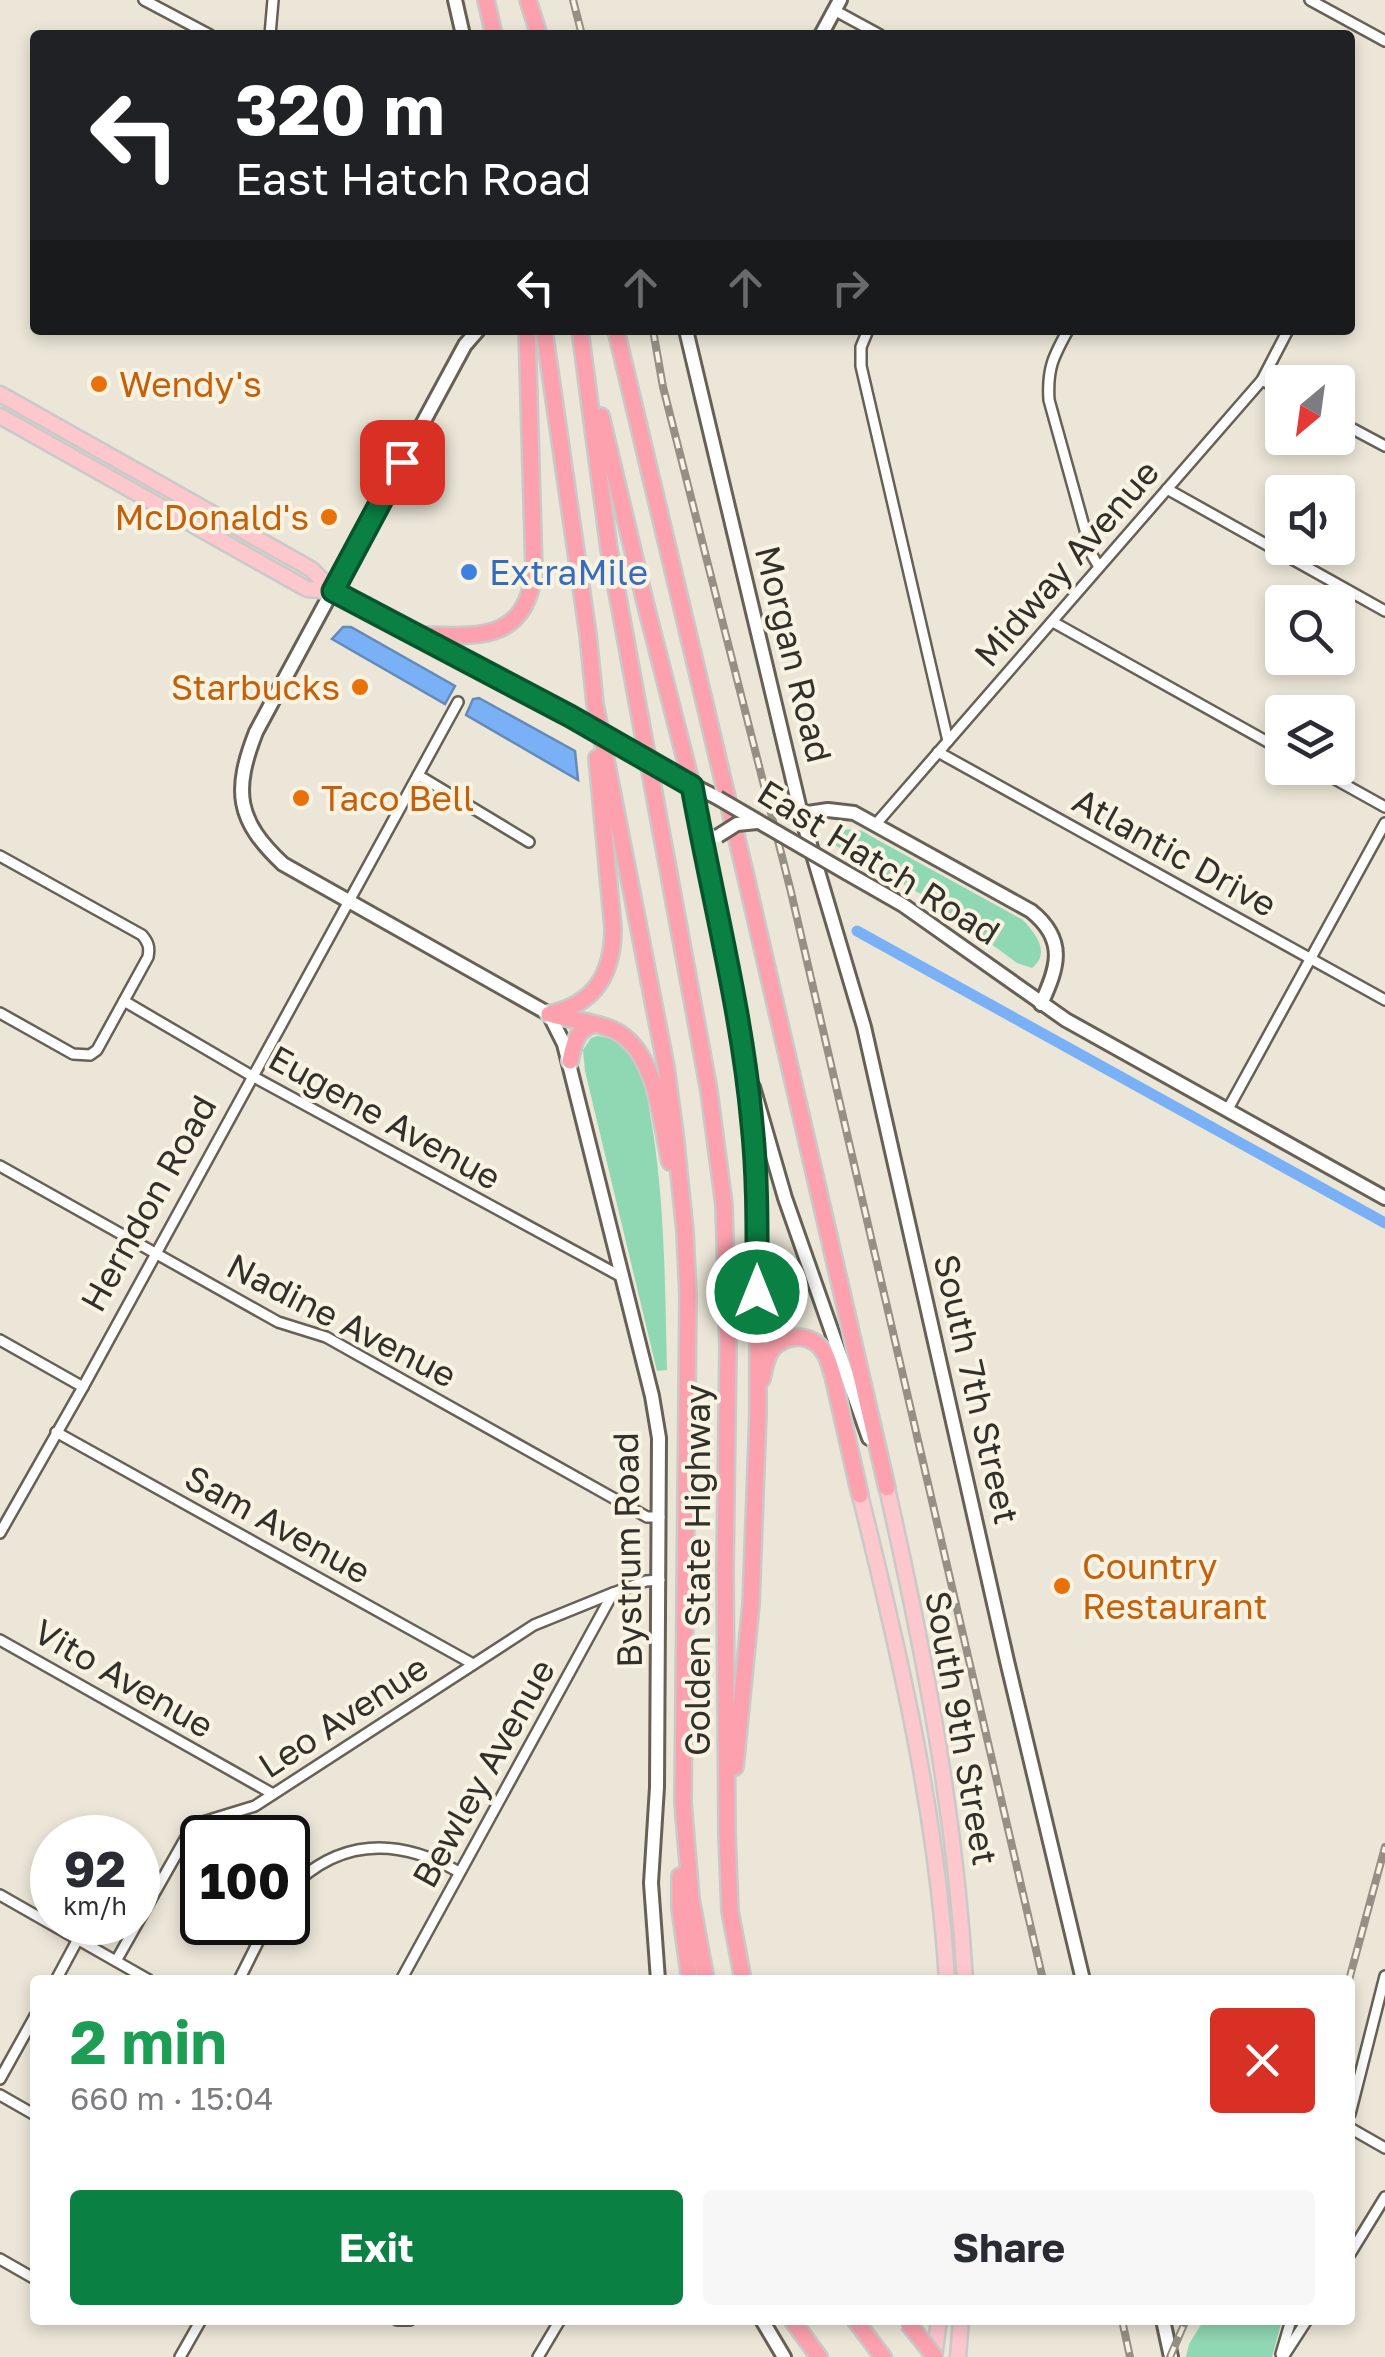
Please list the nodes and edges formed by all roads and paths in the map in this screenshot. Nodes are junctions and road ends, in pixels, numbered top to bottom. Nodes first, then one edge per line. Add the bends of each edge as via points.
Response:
1 (144, 0) edge
2 (273, 0) edge
3 (455, 0) edge
4 (486, 0) edge
5 (527, 0) edge
6 (1310, 0) edge
7 (837, 5) edge
8 (201, 30) edge
9 (270, 30) edge
10 (462, 30) edge
11 (493, 30) edge
12 (535, 30) edge
13 (824, 30) edge
14 (873, 30) edge
15 (1385, 41) edge
16 (474, 335) edge
17 (528, 335) edge
18 (545, 335) edge
19 (582, 335) edge
20 (582, 335) edge
21 (617, 335) edge
22 (687, 335) edge
23 (866, 335) edge
24 (1065, 335) edge
25 (1285, 335) edge
26 (1262, 380) junction
27 (1265, 382) edge
28 (0, 394) edge
29 (0, 416) edge
30 (1355, 430) edge
31 (1385, 446) edge
32 (1167, 489) junction
33 (1099, 567) junction
34 (333, 591) junction
35 (1385, 611) edge
36 (1053, 622) junction
37 (418, 635) junction
38 (458, 702) dead end
39 (595, 704) junction
40 (948, 740) junction
41 (1265, 740) edge
42 (938, 752) junction
43 (418, 775) junction
44 (1346, 785) edge
45 (692, 786) junction
46 (1385, 806) edge
47 (802, 814) junction
48 (760, 822) junction
49 (1385, 824) edge
50 (875, 825) junction
51 (529, 842) dead end
52 (0, 856) edge
53 (708, 871) junction
54 (348, 900) junction
55 (1310, 959) junction
56 (1385, 1000) edge
57 (124, 1001) junction
58 (1041, 1004) junction
59 (0, 1013) edge
60 (549, 1014) junction
61 (592, 1025) junction
62 (742, 1047) junction
63 (570, 1061) junction
64 (252, 1076) junction
65 (1228, 1109) junction
66 (0, 1166) edge
67 (1385, 1198) edge
68 (685, 1232) junction
69 (154, 1252) junction
70 (622, 1277) junction
71 (0, 1340) edge
72 (83, 1387) junction
73 (758, 1413) junction
74 (56, 1432) junction
75 (887, 1488) junction
76 (860, 1495) joint
77 (5, 1514) edge
78 (660, 1518) junction
79 (0, 1533) edge
80 (660, 1580) junction
81 (613, 1592) junction
82 (0, 1640) edge
83 (473, 1664) junction
84 (272, 1794) junction
85 (683, 1802) junction
86 (728, 1836) junction
87 (310, 1871) edge
88 (459, 1872) junction
89 (958, 1875) junction
90 (938, 1876) junction
91 (0, 1895) edge
92 (30, 1912) edge
93 (75, 1945) edge
94 (87, 1945) edge
95 (256, 1945) edge
96 (116, 1962) junction
97 (59, 1975) edge
98 (139, 1975) edge
99 (241, 1975) edge
100 (404, 1975) edge
101 (658, 1975) edge
102 (689, 1975) edge
103 (705, 1975) edge
104 (742, 1975) edge
105 (946, 1975) edge
106 (965, 1975) edge
107 (1082, 1975) edge
108 (1385, 1976) edge
109 (30, 2025) edge
110 (0, 2079) edge
111 (1355, 2094) edge
112 (0, 2095) edge
113 (30, 2112) edge
114 (1355, 2131) edge
115 (1385, 2148) edge
116 (1385, 2197) edge
117 (1355, 2246) edge
118 (0, 2259) edge
119 (30, 2276) edge
120 (199, 2325) edge
121 (557, 2325) edge
122 (765, 2325) edge
123 (796, 2325) edge
124 (859, 2325) edge
125 (910, 2325) edge
126 (938, 2325) edge
127 (961, 2325) edge
128 (1164, 2325) edge
129 (1290, 2325) edge
130 (1303, 2325) edge
131 (540, 2353) edge
132 (180, 2357) edge
133 (556, 2357) edge
134 (784, 2357) edge
135 (819, 2357) edge
136 (883, 2357) edge
137 (935, 2357) edge
138 (958, 2357) edge
139 (1171, 2357) edge
140 (1281, 2357) edge

1 - 8 street
2 - 9 street
3 - 10 street
4 - 11 highway
5 - 12 highway
6 - 15 street
7 - 13 street
7 - 14 street
16 - 34 street
17 - 37 highway via 534,571 529,601 492,633
18 - 39 highway, Golden State Highway
19 - 45 highway
20 - 86 highway, Golden State Highway via 609,549 724,1205
21 - 75 highway
22 - 47 street, Morgan Road
23 - 40 street via 862,366
24 - 33 street via 1050,364 1049,400
25 - 26 street, Midway Avenue
26 - 27 street
26 - 32 street, Midway Avenue
28 - 34 main road, East Hatch Road via 311,569
29 - 34 main road, East Hatch Road via 307,589
30 - 31 street
32 - 33 street, Midway Avenue
32 - 35 street
33 - 36 street, Midway Avenue
34 - 37 street, East Hatch Road
34 - 54 street via 256,732 242,795 265,846 295,872
36 - 40 street, Midway Avenue
36 - 41 street
37 - 45 street, East Hatch Road, bridge
38 - 43 street, Herndon Road
39 - 60 highway via 612,952 586,999
39 - 68 highway, Golden State Highway via 666,1067
40 - 42 street, Midway Avenue
42 - 50 street, Midway Avenue
42 - 55 street, Atlantic Drive
43 - 51 street
43 - 54 street, Herndon Road
44 - 46 street
45 - 48 street, East Hatch Road, bridge
45 - 53 street
47 - 50 street, Morgan Road via 840,810
47 - 107 street, South 7th Street via 864,1026
48 - 53 street, bridge via 737,824 718,836
48 - 58 street, East Hatch Road, bridge via 903,905
49 - 55 street
50 - 58 street, Morgan Road via 1042,919 1057,952
52 - 57 street via 142,935 148,957
53 - 62 street
54 - 60 street
54 - 64 street, Herndon Road
55 - 56 street, Atlantic Drive
55 - 65 street
57 - 59 street via 90,1056 73,1054
57 - 64 street, Eugene Avenue
58 - 65 street, East Hatch Road
60 - 61 highway
60 - 63 street, Bystrum Road
61 - 63 highway via 578,1034
61 - 68 highway via 625,1036 642,1054
62 - 73 highway via 755,1170
62 - 75 street via 784,1198
63 - 70 street, Bystrum Road
64 - 69 street, Herndon Road
64 - 70 street, Eugene Avenue
65 - 67 street, East Hatch Road
66 - 69 street, Nadine Avenue
68 - 85 highway, Golden State Highway
69 - 72 street, Herndon Road
69 - 78 street, Nadine Avenue via 278,1322 326,1337 647,1517
70 - 78 street, Bystrum Road via 656,1417
71 - 72 street
72 - 74 street, Herndon Road
73 - 76 highway via 775,1345 794,1337 821,1347
73 - 86 highway via 751,1604
74 - 77 street, Herndon Road
74 - 83 street, Sam Avenue
75 - 89 main road, South 9th Street via 936,1721
76 - 90 main road, South 9th Street via 915,1731
77 - 79 street, Herndon Road
78 - 80 street, Bystrum Road
80 - 81 street, Leo Avenue
80 - 101 street, Bystrum Road via 651,1883
81 - 83 street, Leo Avenue via 534,1625
81 - 88 street, Bewley Avenue
82 - 84 street, Vito Avenue
83 - 84 street, Leo Avenue
84 - 96 street, Leo Avenue via 255,1806 193,1824
85 - 102 highway via 680,1908
85 - 103 highway, Golden State Highway
86 - 104 highway, Golden State Highway via 730,1910
87 - 88 street via 346,1852 374,1848 410,1850
88 - 100 street, Bewley Avenue
89 - 90 main road
89 - 106 main road, South 9th Street
90 - 105 main road, South 9th Street
91 - 92 street
93 - 97 street
94 - 96 street
95 - 99 street
96 - 98 street
108 - 111 street
109 - 110 street
112 - 113 street
114 - 115 street
116 - 117 street
118 - 119 street
120 - 132 street
121 - 131 street
122 - 134 street
123 - 135 highway
124 - 136 highway
125 - 137 highway, bridge
126 - 137 main road
127 - 138 main road
128 - 139 street
129 - 140 street
130 - 140 street
131 - 133 street

